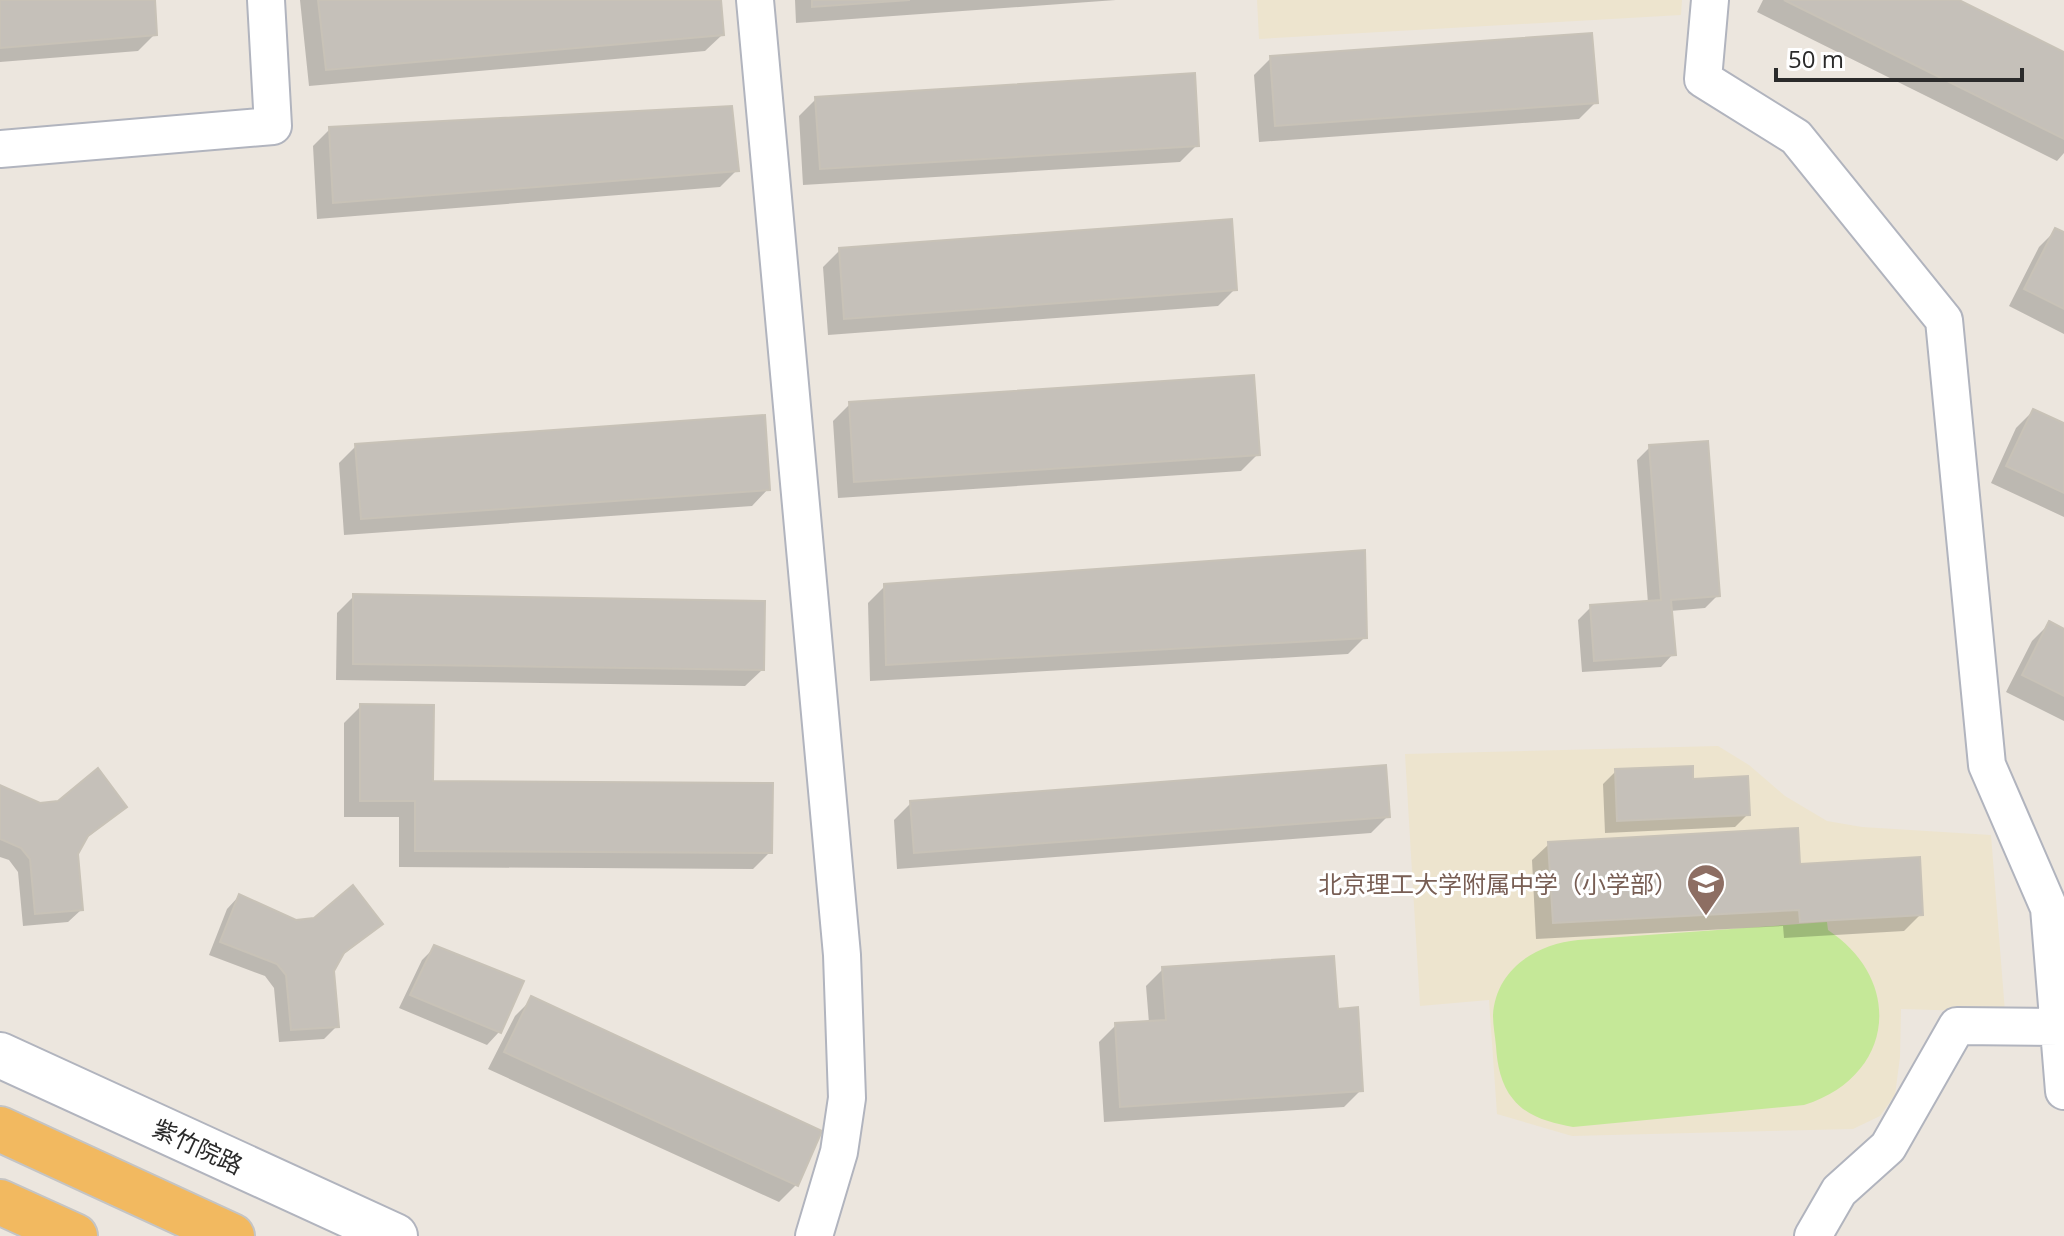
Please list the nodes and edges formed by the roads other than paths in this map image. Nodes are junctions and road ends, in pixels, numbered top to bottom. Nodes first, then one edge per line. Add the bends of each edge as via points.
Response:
1 (266, 0) edge
2 (755, 0) edge
3 (1710, 0) edge
4 (0, 149) edge
5 (2059, 1027) junction
6 (0, 1055) edge
7 (2064, 1091) edge
8 (0, 1129) edge
9 (0, 1202) edge
10 (75, 1236) edge
11 (232, 1236) edge
12 (395, 1236) edge
13 (814, 1236) edge
14 (1813, 1236) edge

1 - 4 street via 273,126
2 - 13 street via 842,955 847,1098 839,1152
3 - 5 street via 1703,79 1796,137 1944,320 1987,765 2049,908
5 - 7 street
5 - 14 street via 1957,1026 1888,1147 1839,1191
6 - 12 street, 紫竹院路
8 - 11 highway
9 - 10 highway

